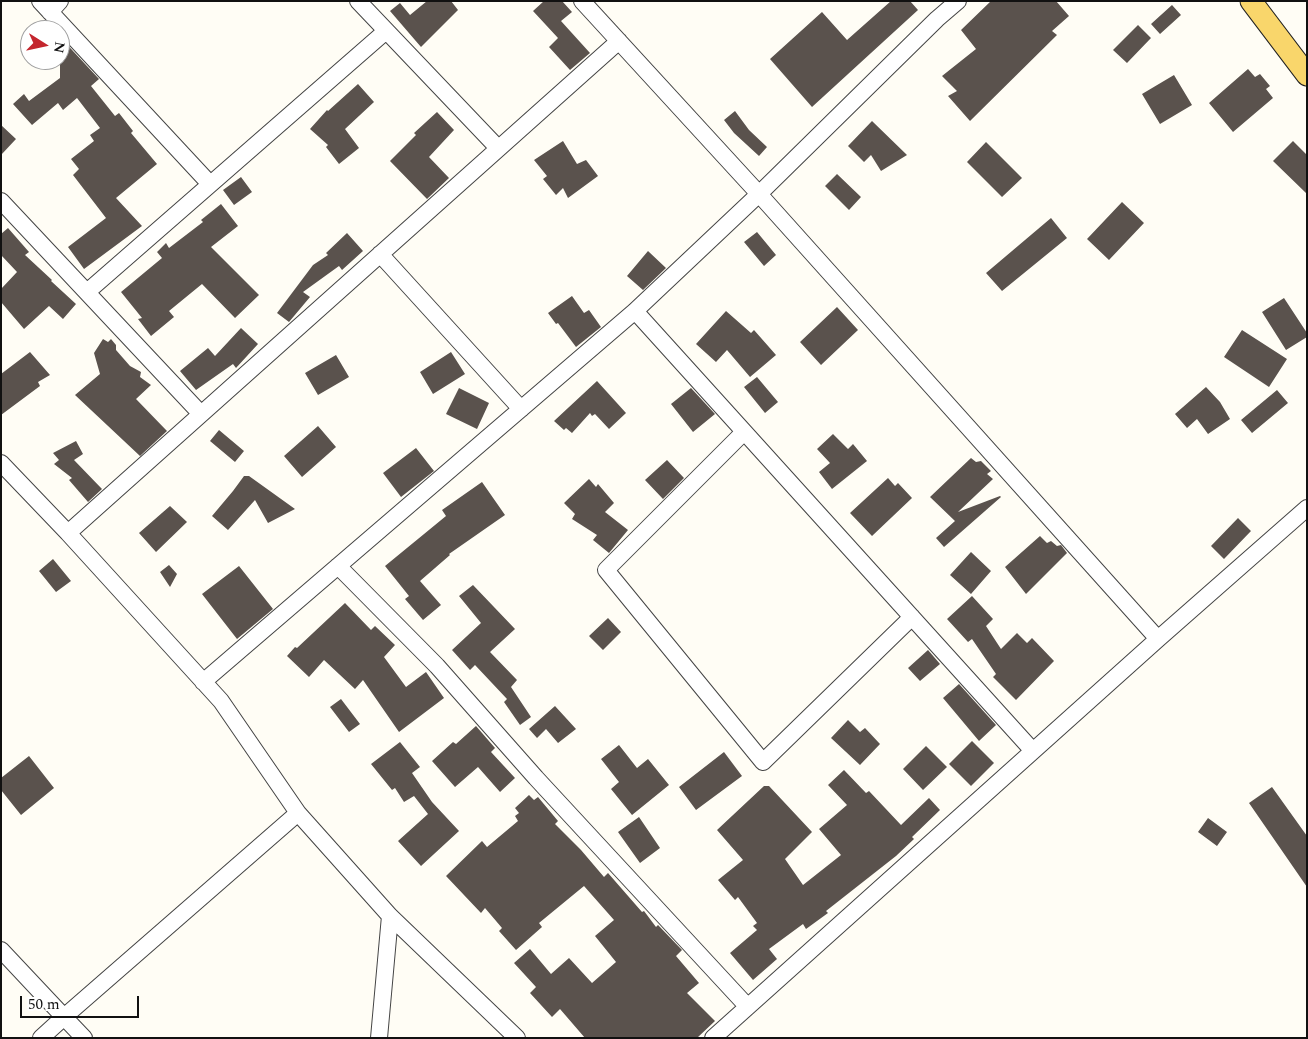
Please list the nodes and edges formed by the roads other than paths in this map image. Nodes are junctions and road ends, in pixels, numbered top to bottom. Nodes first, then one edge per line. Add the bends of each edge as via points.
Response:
1 (358, 1) edge
2 (582, 1) edge
3 (958, 1) edge
4 (1251, 1) edge
5 (50, 5) edge
6 (386, 32) junction
7 (619, 41) junction
8 (1307, 74) edge
9 (498, 148) junction
10 (210, 184) junction
11 (759, 194) junction
12 (1, 200) edge
13 (380, 254) junction
14 (87, 292) junction
15 (635, 311) junction
16 (521, 409) junction
17 (202, 414) junction
18 (744, 432) junction
19 (1, 463) edge
20 (1307, 508) edge
21 (68, 533) junction
22 (338, 566) junction
23 (912, 617) junction
24 (1158, 639) junction
25 (203, 682) junction
26 (1033, 751) junction
27 (298, 813) junction
28 (390, 916) junction
29 (1, 950) edge
30 (747, 1006) junction
31 (64, 1017) junction
32 (41, 1038) edge
33 (84, 1038) edge
34 (379, 1038) edge
35 (517, 1038) edge
36 (713, 1038) edge

1 - 6 street
2 - 7 street
3 - 11 street
4 - 8 main road
5 - 10 street
6 - 9 street
6 - 10 street
7 - 9 street
7 - 11 street
9 - 13 street
10 - 14 street
11 - 15 street
11 - 24 street
12 - 14 street
13 - 16 street
13 - 17 street
14 - 17 street
15 - 16 street
15 - 18 street
16 - 22 street
17 - 21 street
18 - 23 street
18 - 23 street via 606,570 763,762
19 - 21 street
20 - 24 street
21 - 25 street
22 - 25 street
22 - 30 street via 438,666 536,778
23 - 26 street
24 - 26 street
25 - 27 street via 220,701
26 - 30 street
27 - 28 street
27 - 31 street
28 - 34 street
28 - 35 street
29 - 31 street
30 - 36 street
31 - 32 street
31 - 33 street

